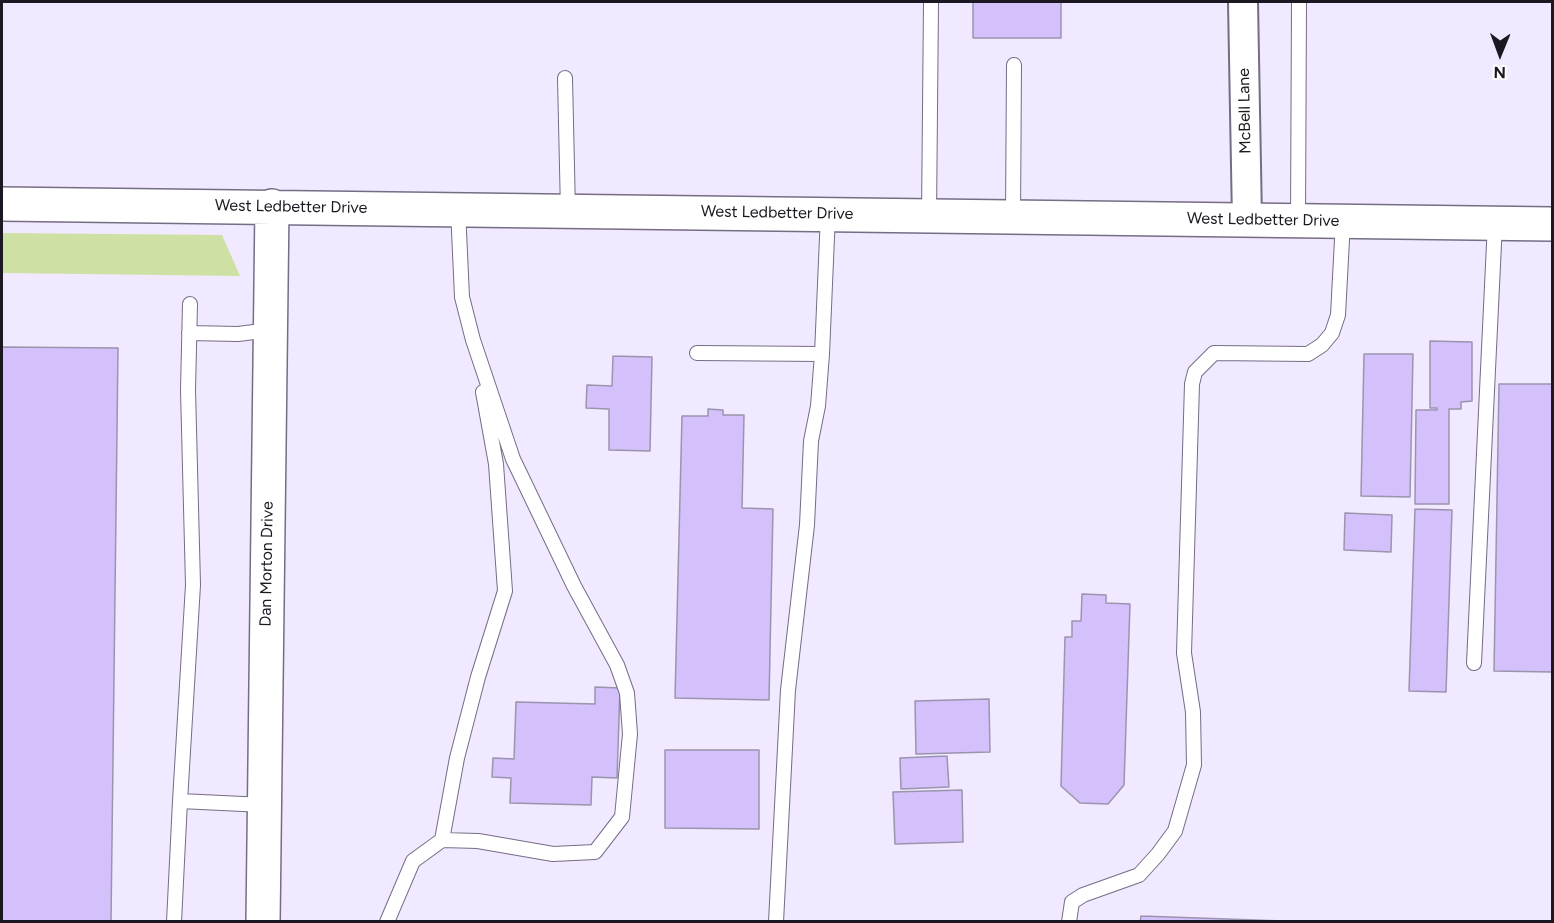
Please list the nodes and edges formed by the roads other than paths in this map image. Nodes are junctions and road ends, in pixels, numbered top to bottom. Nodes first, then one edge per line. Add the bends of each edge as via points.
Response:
1 (931, 2) edge
2 (1242, 2) edge
3 (1299, 2) edge
4 (1014, 66) dead end
5 (566, 78) dead end
6 (2, 204) edge
7 (272, 206) junction
8 (458, 209) junction
9 (568, 211) junction
10 (828, 214) junction
11 (929, 216) junction
12 (1013, 217) junction
13 (1247, 220) junction
14 (1298, 221) junction
15 (1343, 221) junction
16 (1495, 223) junction
17 (1552, 224) edge
18 (190, 304) dead end
19 (270, 330) junction
20 (189, 333) junction
21 (476, 350) junction
22 (697, 353) dead end
23 (822, 354) junction
24 (1474, 663) dead end
25 (180, 801) junction
26 (264, 805) junction
27 (442, 840) junction
28 (174, 921) edge
29 (263, 921) edge
30 (387, 921) edge
31 (776, 921) edge
32 (1069, 921) edge

1 - 11 lane
2 - 13 street, McBell Lane
3 - 14 lane
4 - 12 lane
5 - 9 lane
6 - 7 street, West Ledbetter Drive
7 - 8 street, West Ledbetter Drive
7 - 19 street, Dan Morton Drive
8 - 9 street, West Ledbetter Drive
8 - 21 lane via 462,297
9 - 10 street, West Ledbetter Drive
10 - 11 street, West Ledbetter Drive
10 - 23 lane
11 - 12 street, West Ledbetter Drive
12 - 13 street, West Ledbetter Drive
13 - 14 street, West Ledbetter Drive
14 - 15 street, West Ledbetter Drive
15 - 16 street, West Ledbetter Drive
15 - 32 lane via 1338,315 1332,333 1322,345 1308,354 1214,353 1195,372 1184,653 1193,712 1194,765 1175,831 1158,854 1139,874 1072,902
16 - 17 street, West Ledbetter Drive
16 - 24 lane
18 - 20 lane
19 - 20 lane
19 - 26 street, Dan Morton Drive
20 - 25 lane via 193,585
21 - 27 lane via 496,464 505,591 457,758
21 - 27 lane via 513,459 616,665 627,693 630,734 622,817 595,852 553,854 478,841
22 - 23 lane
23 - 31 lane via 788,690
25 - 26 lane
25 - 28 lane
26 - 29 street, Dan Morton Drive
27 - 30 lane via 413,861

